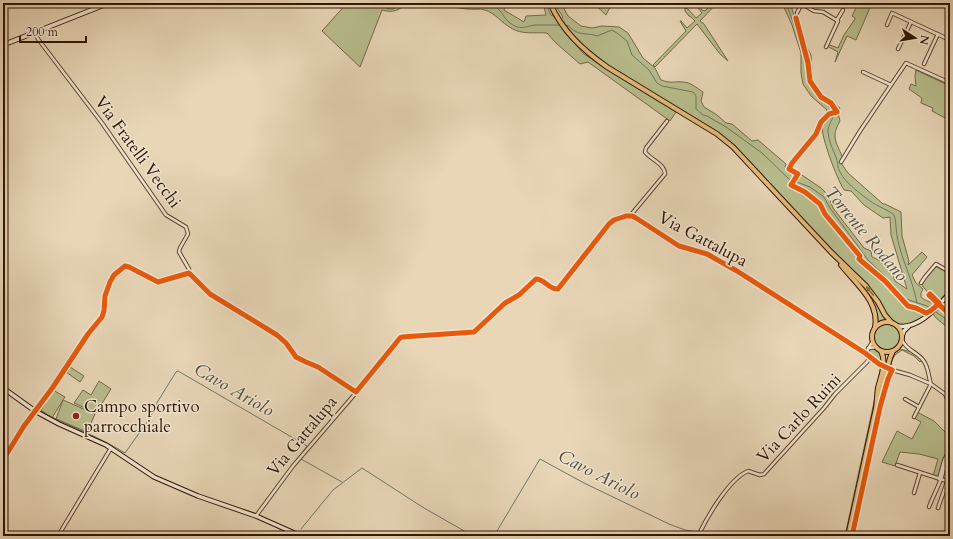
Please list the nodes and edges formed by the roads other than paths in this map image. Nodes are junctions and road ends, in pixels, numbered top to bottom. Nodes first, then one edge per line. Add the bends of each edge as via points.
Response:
1 (109, 3) edge
2 (550, 3) edge
3 (851, 3) edge
4 (946, 3) edge
5 (802, 4) edge
6 (854, 5) dead end
7 (950, 5) edge
8 (843, 10) dead end
9 (797, 13) dead end
10 (837, 20) junction
11 (910, 22) junction
12 (887, 25) dead end
13 (35, 32) junction
14 (938, 34) junction
15 (950, 40) edge
16 (3, 45) edge
17 (826, 48) dead end
18 (898, 49) dead end
19 (924, 64) dead end
20 (863, 72) dead end
21 (950, 83) edge
22 (891, 85) junction
23 (667, 121) dead end
24 (841, 162) dead end
25 (630, 216) junction
26 (831, 252) junction
27 (950, 272) edge
28 (189, 274) junction
29 (921, 283) dead end
30 (950, 293) edge
31 (892, 323) junction
32 (897, 326) junction
33 (909, 326) junction
34 (875, 328) junction
35 (902, 338) junction
36 (873, 341) junction
37 (876, 347) junction
38 (868, 349) junction
39 (862, 351) junction
40 (881, 351) junction
41 (893, 351) junction
42 (867, 354) junction
43 (870, 357) joint
44 (892, 370) dead end
45 (931, 384) junction
46 (3, 388) edge
47 (356, 392) junction
48 (905, 399) dead end
49 (950, 405) edge
50 (919, 407) junction
51 (876, 408) junction
52 (35, 411) junction
53 (914, 417) dead end
54 (111, 448) junction
55 (950, 448) edge
56 (3, 460) edge
57 (896, 465) dead end
58 (920, 473) junction
59 (940, 479) junction
60 (949, 482) edge
61 (914, 493) dead end
62 (929, 507) dead end
63 (938, 508) dead end
64 (256, 516) junction
65 (699, 534) edge
66 (58, 536) edge
67 (301, 536) edge
68 (848, 536) edge

1 - 13 street
2 - 26 main road via 564,28 600,62 733,146
3 - 6 street
4 - 7 street
5 - 9 street
5 - 10 street
8 - 10 street
10 - 17 street
11 - 12 street via 892,13
11 - 14 street
11 - 18 street
13 - 16 street
13 - 28 street, Via Fratelli Vecchi via 166,215 186,227 188,234 179,252 189,269
14 - 15 street
14 - 19 street
20 - 22 street
21 - 22 street via 906,63
22 - 24 street
23 - 25 street, Via Gattalupa via 645,152 663,168 665,174
25 - 39 street, Via Gattalupa via 681,247 717,259
25 - 47 street, Via Gattalupa via 609,224 558,289 553,289 541,279 536,279 504,303 474,332 400,338
31 -> 26 main road via 866,286
26 - 34 main road via 872,304 876,318
27 - 29 street via 936,264
28 - 47 street, Via Fratelli Vecchi via 210,294 277,335 296,357 318,367
28 - 52 street via 158,282 129,267 122,267 108,285 102,317
30 - 33 street via 931,313
31 - 32 main road
31 - 34 main road via 883,323
32 - 33 street
32 - 35 main road
33 - 35 street
34 - 36 main road
35 - 41 main road via 900,345
35 - 45 street via 905,346 925,363
36 - 37 main road
36 - 38 street
37 - 38 street
37 - 40 main road
38 - 39 street
38 - 42 street
39 - 42 street, Via Gattalupa
40 - 41 main road
40 - 51 main road via 884,364
41 - 51 main road
42 - 43 street, Via Gattalupa
43 - 65 street, Via Carlo Ruini via 764,474 748,471 733,481
44 - 45 street
45 - 49 street via 943,392
45 - 50 street
46 - 52 street
47 - 64 street, Via Gattalupa via 293,466
48 - 50 street
50 - 53 street
51 - 68 main road
52 - 54 street
52 - 56 street
54 - 64 street via 157,479
54 - 66 street
55 - 59 street
57 - 58 street
58 - 59 street
58 - 61 street
59 - 60 street
59 - 62 street
60 - 63 street
64 - 67 street

